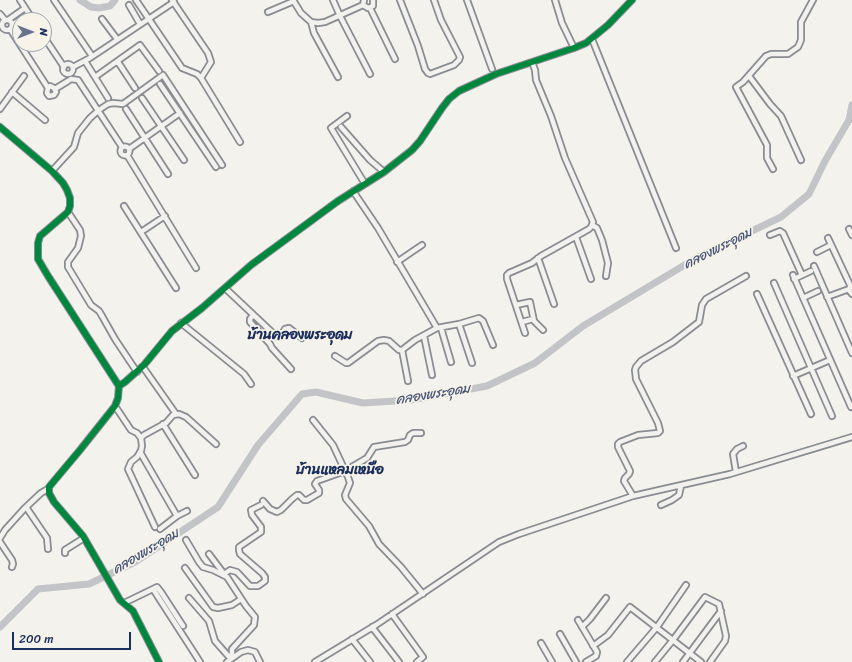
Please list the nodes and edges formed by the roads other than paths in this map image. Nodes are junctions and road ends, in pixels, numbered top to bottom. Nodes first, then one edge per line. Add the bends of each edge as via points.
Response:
1 (20, 0) edge
2 (54, 0) edge
3 (136, 0) edge
4 (294, 0) edge
5 (333, 0) edge
6 (373, 0) edge
7 (400, 0) edge
8 (434, 0) edge
9 (467, 0) edge
10 (555, 0) edge
11 (632, 0) edge
12 (813, 0) edge
13 (173, 1) edge
14 (363, 2) edge
15 (129, 5) dead end
16 (25, 8) junction
17 (370, 8) junction
18 (28, 12) edge
19 (268, 12) dead end
20 (0, 14) edge
21 (340, 16) junction
22 (102, 19) dead end
23 (148, 19) junction
24 (6, 20) junction
25 (311, 22) junction
26 (140, 24) junction
27 (11, 27) junction
28 (117, 39) junction
29 (592, 39) junction
30 (574, 48) junction
31 (52, 49) edge
32 (92, 56) junction
33 (396, 59) dead end
34 (85, 60) junction
35 (118, 62) junction
36 (532, 62) junction
37 (64, 67) junction
38 (73, 67) junction
39 (492, 69) dead end
40 (160, 71) dead end
41 (370, 74) dead end
42 (24, 76) dead end
43 (749, 76) junction
44 (96, 77) junction
45 (338, 77) dead end
46 (201, 78) junction
47 (160, 84) dead end
48 (48, 88) junction
49 (135, 88) dead end
50 (55, 89) junction
51 (12, 92) junction
52 (108, 98) dead end
53 (142, 98) dead end
54 (0, 109) edge
55 (126, 109) dead end
56 (99, 110) junction
57 (180, 113) junction
58 (347, 116) dead end
59 (45, 120) dead end
60 (161, 126) junction
61 (0, 127) edge
62 (341, 127) dead end
63 (144, 138) junction
64 (240, 142) dead end
65 (122, 147) junction
66 (129, 149) junction
67 (127, 155) junction
68 (184, 160) dead end
69 (801, 160) dead end
70 (222, 165) dead end
71 (216, 167) dead end
72 (773, 169) dead end
73 (52, 171) junction
74 (384, 172) junction
75 (168, 174) dead end
76 (365, 184) junction
77 (353, 191) junction
78 (124, 206) dead end
79 (68, 212) junction
80 (165, 216) junction
81 (592, 225) junction
82 (849, 229) dead end
83 (141, 232) junction
84 (770, 235) dead end
85 (852, 235) edge
86 (576, 237) junction
87 (828, 238) dead end
88 (422, 245) dead end
89 (831, 245) junction
90 (676, 248) dead end
91 (817, 252) dead end
92 (538, 258) junction
93 (397, 262) junction
94 (814, 266) dead end
95 (196, 268) dead end
96 (811, 271) dead end
97 (802, 275) junction
98 (606, 276) dead end
99 (746, 276) dead end
100 (591, 279) dead end
101 (774, 283) dead end
102 (851, 287) edge
103 (176, 288) dead end
104 (225, 288) junction
105 (818, 291) dead end
106 (757, 294) dead end
107 (852, 294) edge
108 (827, 297) junction
109 (803, 298) junction
110 (554, 304) dead end
111 (516, 305) junction
112 (253, 315) junction
113 (533, 319) junction
114 (522, 322) junction
115 (181, 323) junction
116 (459, 324) junction
117 (439, 328) junction
118 (543, 330) dead end
119 (526, 333) dead end
120 (424, 336) junction
121 (302, 338) dead end
122 (492, 345) dead end
123 (402, 350) junction
124 (852, 353) edge
125 (335, 356) dead end
126 (830, 360) junction
127 (451, 362) dead end
128 (472, 363) dead end
129 (143, 367) junction
130 (811, 368) junction
131 (290, 369) dead end
132 (137, 372) junction
133 (432, 374) dead end
134 (793, 376) junction
135 (408, 381) dead end
136 (251, 384) dead end
137 (119, 386) junction
138 (850, 399) edge
139 (115, 406) junction
140 (851, 407) dead end
141 (176, 414) junction
142 (810, 414) dead end
143 (832, 416) dead end
144 (313, 420) dead end
145 (163, 424) junction
146 (421, 433) dead end
147 (852, 437) edge
148 (141, 438) junction
149 (216, 444) dead end
150 (743, 446) dead end
151 (140, 452) junction
152 (345, 471) junction
153 (736, 472) junction
154 (195, 475) dead end
155 (681, 486) junction
156 (48, 489) junction
157 (633, 496) junction
158 (661, 504) dead end
159 (26, 507) junction
160 (187, 510) dead end
161 (177, 516) junction
162 (0, 538) edge
163 (84, 538) junction
164 (186, 540) dead end
165 (0, 542) edge
166 (48, 550) dead end
167 (65, 553) dead end
168 (209, 554) dead end
169 (12, 567) dead end
170 (185, 568) dead end
171 (224, 574) junction
172 (686, 585) dead end
173 (153, 589) junction
174 (422, 594) junction
175 (189, 598) dead end
176 (606, 598) dead end
177 (241, 599) junction
178 (124, 603) junction
179 (721, 611) junction
180 (392, 614) junction
181 (578, 620) dead end
182 (183, 626) dead end
183 (372, 627) junction
184 (582, 627) junction
185 (657, 627) junction
186 (560, 634) dead end
187 (352, 639) junction
188 (673, 640) junction
189 (541, 643) dead end
190 (593, 646) junction
191 (690, 654) junction
192 (231, 659) edge
193 (159, 662) edge
194 (200, 662) edge
195 (260, 662) edge
196 (315, 662) edge
197 (370, 662) edge
198 (400, 662) edge
199 (417, 662) edge
200 (552, 662) edge
201 (576, 662) edge
202 (586, 662) edge
203 (627, 662) edge
204 (655, 662) edge
205 (683, 662) edge
206 (701, 662) edge
207 (710, 662) edge

1 - 16 street
2 - 32 street
3 - 23 street
4 - 19 street
4 - 25 street via 301,13
5 - 21 street
6 - 17 street
7 - 8 street via 425,69 430,74 454,65 460,57
9 - 39 street
10 - 30 street
11 - 29 street
12 - 43 street via 801,22 798,47 788,54 766,56
13 - 23 street
13 - 46 street via 208,53 211,62
14 - 17 street
14 - 21 street
15 - 26 street
16 - 18 street
16 - 24 street
17 - 33 street
20 - 24 street
21 - 25 street via 325,22
21 - 41 street
22 - 28 street
23 - 26 street
23 - 46 street via 182,68
24 - 27 street
24 - 27 street via 2,24 3,28 5,30
25 - 45 street via 314,33
26 - 28 street
27 - 48 street
28 - 32 street
29 - 30 street
29 - 90 street
30 - 36 street
31 - 37 street
32 - 34 street
34 - 38 street
34 - 44 street
35 - 40 street via 140,45
35 - 44 street
35 - 49 street
36 - 74 street via 484,78 459,91 449,99 412,150
36 - 81 street via 536,80
37 - 38 street via 68,64
37 - 38 street via 68,74 72,72
42 - 51 street
43 - 69 street via 780,116
43 - 72 street via 736,87 767,145 767,158
44 - 52 street
46 - 64 street
47 - 57 street
48 - 50 street via 52,86
48 - 50 street via 47,93 51,96 55,94
50 - 56 street via 71,79 78,80
51 - 54 street
51 - 59 street
53 - 60 street
55 - 63 street
56 - 65 street
56 - 70 street via 108,104 123,104 163,75
56 - 73 street via 78,133 74,147
57 - 60 street
57 - 71 street
58 - 76 street via 332,127 332,130
60 - 63 street
60 - 68 street
61 - 73 street
62 - 74 street
63 - 66 street
63 - 75 street
65 - 66 street
65 - 67 street via 120,154
66 - 67 street
67 - 80 street
73 - 79 street via 67,190 70,198
74 - 76 street
76 - 77 street
77 - 93 street
77 - 104 street via 251,265
78 - 83 street
79 - 132 street via 81,236 68,267
79 - 137 street via 40,236 38,259
80 - 83 street
80 - 95 street
81 - 86 street
81 - 98 street via 597,228 602,240 608,263
82 - 85 street
83 - 103 street
84 - 97 street via 780,231 783,233
86 - 92 street
86 - 100 street
87 - 89 street
88 - 93 street
89 - 91 street
89 - 102 street
92 - 110 street
92 - 111 street via 507,275
93 - 117 street
94 - 108 street
96 - 97 street
97 - 109 street via 793,277
99 - 157 street via 706,299 702,305 699,322 636,367 636,379 660,431 638,435 618,444 630,471 624,481
101 - 130 street
102 - 107 street via 849,292
102 - 108 street
104 - 112 street
104 - 115 street
105 - 109 street
106 - 134 street
108 - 124 street
109 - 126 street
111 - 113 street via 530,302
111 - 114 street
112 - 121 street via 277,337 280,337 287,328
112 - 131 street via 250,322
113 - 114 street
113 - 118 street
114 - 119 street
115 - 129 street
115 - 136 street via 244,374
116 - 117 street
116 - 122 street via 480,318
116 - 128 street
117 - 120 street
117 - 127 street
120 - 123 street
120 - 133 street
123 - 125 street via 384,340 378,341 348,363
123 - 135 street
126 - 130 street
126 - 138 street
129 - 132 street
129 - 141 street
130 - 134 street
130 - 143 street
132 - 137 street
134 - 142 street
137 - 139 street
138 - 140 street
139 - 148 street via 131,430
139 - 156 street
141 - 145 street
141 - 149 street via 186,417
144 - 152 street via 334,445
145 - 148 street
145 - 154 street
146 - 152 street via 410,435 405,442 374,447 367,458
147 - 153 street
148 - 151 street
150 - 153 street via 734,454
151 - 161 street
151 - 161 street via 128,469 158,528
152 - 171 street via 317,481 317,494 304,500 297,495 279,512 262,503 251,510 261,527 261,532 239,547 239,550 240,554 262,573 265,582 258,586 250,586 237,572 230,570
152 - 174 street via 350,483 345,491 346,499 370,526 379,544
153 - 155 street
155 - 157 street
155 - 158 street via 679,495
156 - 159 street
156 - 163 street via 51,497
157 - 174 street via 500,542
159 - 162 street
159 - 166 street via 47,538
160 - 161 street
163 - 167 street via 65,550
163 - 178 street via 113,589
164 - 171 street via 203,567
165 - 169 street via 12,560
168 - 171 street
170 - 177 street via 213,607 232,605
171 - 177 street
172 - 185 street
173 - 178 street
173 - 182 street via 157,587
173 - 194 street
174 - 180 street
175 - 192 street via 209,621 214,641
176 - 184 street
177 - 192 street via 256,619 254,625 232,650
178 - 193 street via 133,611
179 - 188 street via 718,602 704,598
179 - 191 street
179 - 207 street via 726,638
180 - 183 street
180 - 199 street via 423,657
181 - 184 street
183 - 187 street
183 - 198 street
184 - 190 street
185 - 188 street
185 - 190 street via 630,607 608,635
185 - 203 street
186 - 201 street
187 - 196 street
187 - 197 street
188 - 191 street
188 - 204 street
189 - 200 street
190 - 202 street via 597,654
191 - 205 street
191 - 206 street
192 - 195 street via 248,650 255,652

